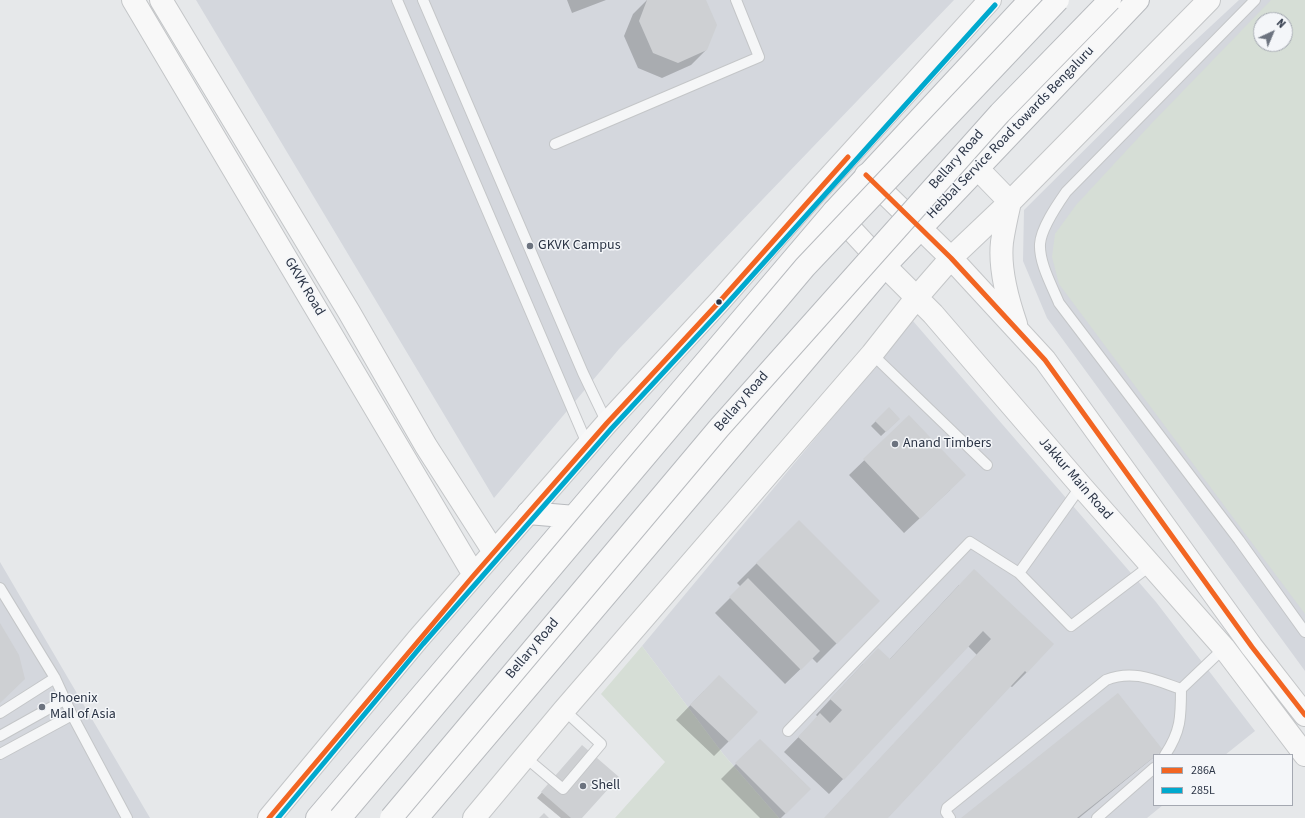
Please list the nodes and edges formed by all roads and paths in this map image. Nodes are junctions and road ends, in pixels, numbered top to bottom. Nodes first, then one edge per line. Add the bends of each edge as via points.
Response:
1 (133, 0) edge
2 (161, 0) edge
3 (397, 0) edge
4 (423, 0) edge
5 (736, 0) edge
6 (990, 0) edge
7 (1030, 0) edge
8 (1058, 0) edge
9 (1110, 0) edge
10 (1138, 0) edge
11 (1209, 0) edge
12 (1255, 0) edge
13 (555, 144) dead end
14 (977, 168) junction
15 (866, 175) junction
16 (1010, 202) junction
17 (834, 211) junction
18 (921, 228) junction
19 (951, 258) junction
20 (885, 266) junction
21 (916, 297) junction
22 (1018, 330) junction
23 (872, 354) junction
24 (607, 423) junction
25 (588, 446) junction
26 (987, 465) dead end
27 (1080, 486) junction
28 (528, 513) junction
29 (575, 517) junction
30 (494, 552) junction
31 (1151, 565) junction
32 (1019, 573) junction
33 (474, 575) junction
34 (0, 588) edge
35 (1305, 632) edge
36 (1224, 648) junction
37 (55, 678) junction
38 (1181, 689) junction
39 (66, 698) junction
40 (564, 710) junction
41 (0, 713) edge
42 (72, 715) junction
43 (1305, 715) edge
44 (788, 731) dead end
45 (0, 736) edge
46 (0, 754) edge
47 (1167, 754) edge
48 (1305, 755) edge
49 (524, 757) junction
50 (1153, 769) edge
51 (127, 818) edge
52 (269, 818) edge
53 (317, 818) edge
54 (340, 818) edge
55 (391, 818) edge
56 (417, 818) edge
57 (474, 818) edge
58 (950, 818) edge
59 (1097, 818) edge

1 - 33 main road, GKVK Road
2 - 30 main road, GKVK Road via 349,312 426,446
3 - 25 lane
4 - 24 lane via 580,366
5 - 13 lane via 759,57
6 - 24 main road via 720,302
7 - 15 main road
8 - 54 main road, bridge via 805,267
9 - 55 main road, Bellary Road, bridge via 1000,113 724,422
10 - 14 main road, Hebbal Service Road towards Bengaluru
11 - 16 main road
12 - 35 lane via 1066,192 1050,216 1040,244 1045,272 1060,303 1239,540
14 - 16 main road
14 - 18 main road, Hebbal Service Road towards Bengaluru
15 - 17 main road
15 - 18 main road
16 - 19 main road
16 - 22 main road via 1002,243 1002,263 1006,295
17 - 20 main road, Jakkur Main Road
17 - 29 main road
18 - 19 main road
18 - 20 main road, Hebbal Service Road towards Bengaluru
19 - 21 main road
19 - 22 main road
20 - 21 main road, Jakkur Main Road
20 - 56 main road, Bellary Road
21 - 23 main road
21 - 27 main road, Jakkur Main Road
22 - 43 main road via 1045,360 1252,647
23 - 26 lane
23 - 40 main road
24 - 25 main road
25 - 28 main road
27 - 31 main road, Jakkur Main Road
27 - 32 lane
28 - 29 main road
28 - 30 main road
29 - 53 main road
30 - 33 main road
31 - 32 lane via 1071,626
31 - 36 main road, Jakkur Main Road
32 - 44 lane via 970,542
33 - 52 main road
34 - 37 lane
36 - 38 lane
36 - 48 main road, Jakkur Main Road
37 - 39 lane
37 - 41 lane
38 - 47 lane via 1181,719 1176,739
38 - 58 lane via 1135,675 1119,675 1106,680 947,808 946,812
39 - 42 lane
39 - 45 lane
40 - 49 main road
40 - 49 lane via 601,744 563,788
42 - 46 lane
42 - 51 lane
49 - 57 main road
50 - 59 lane

